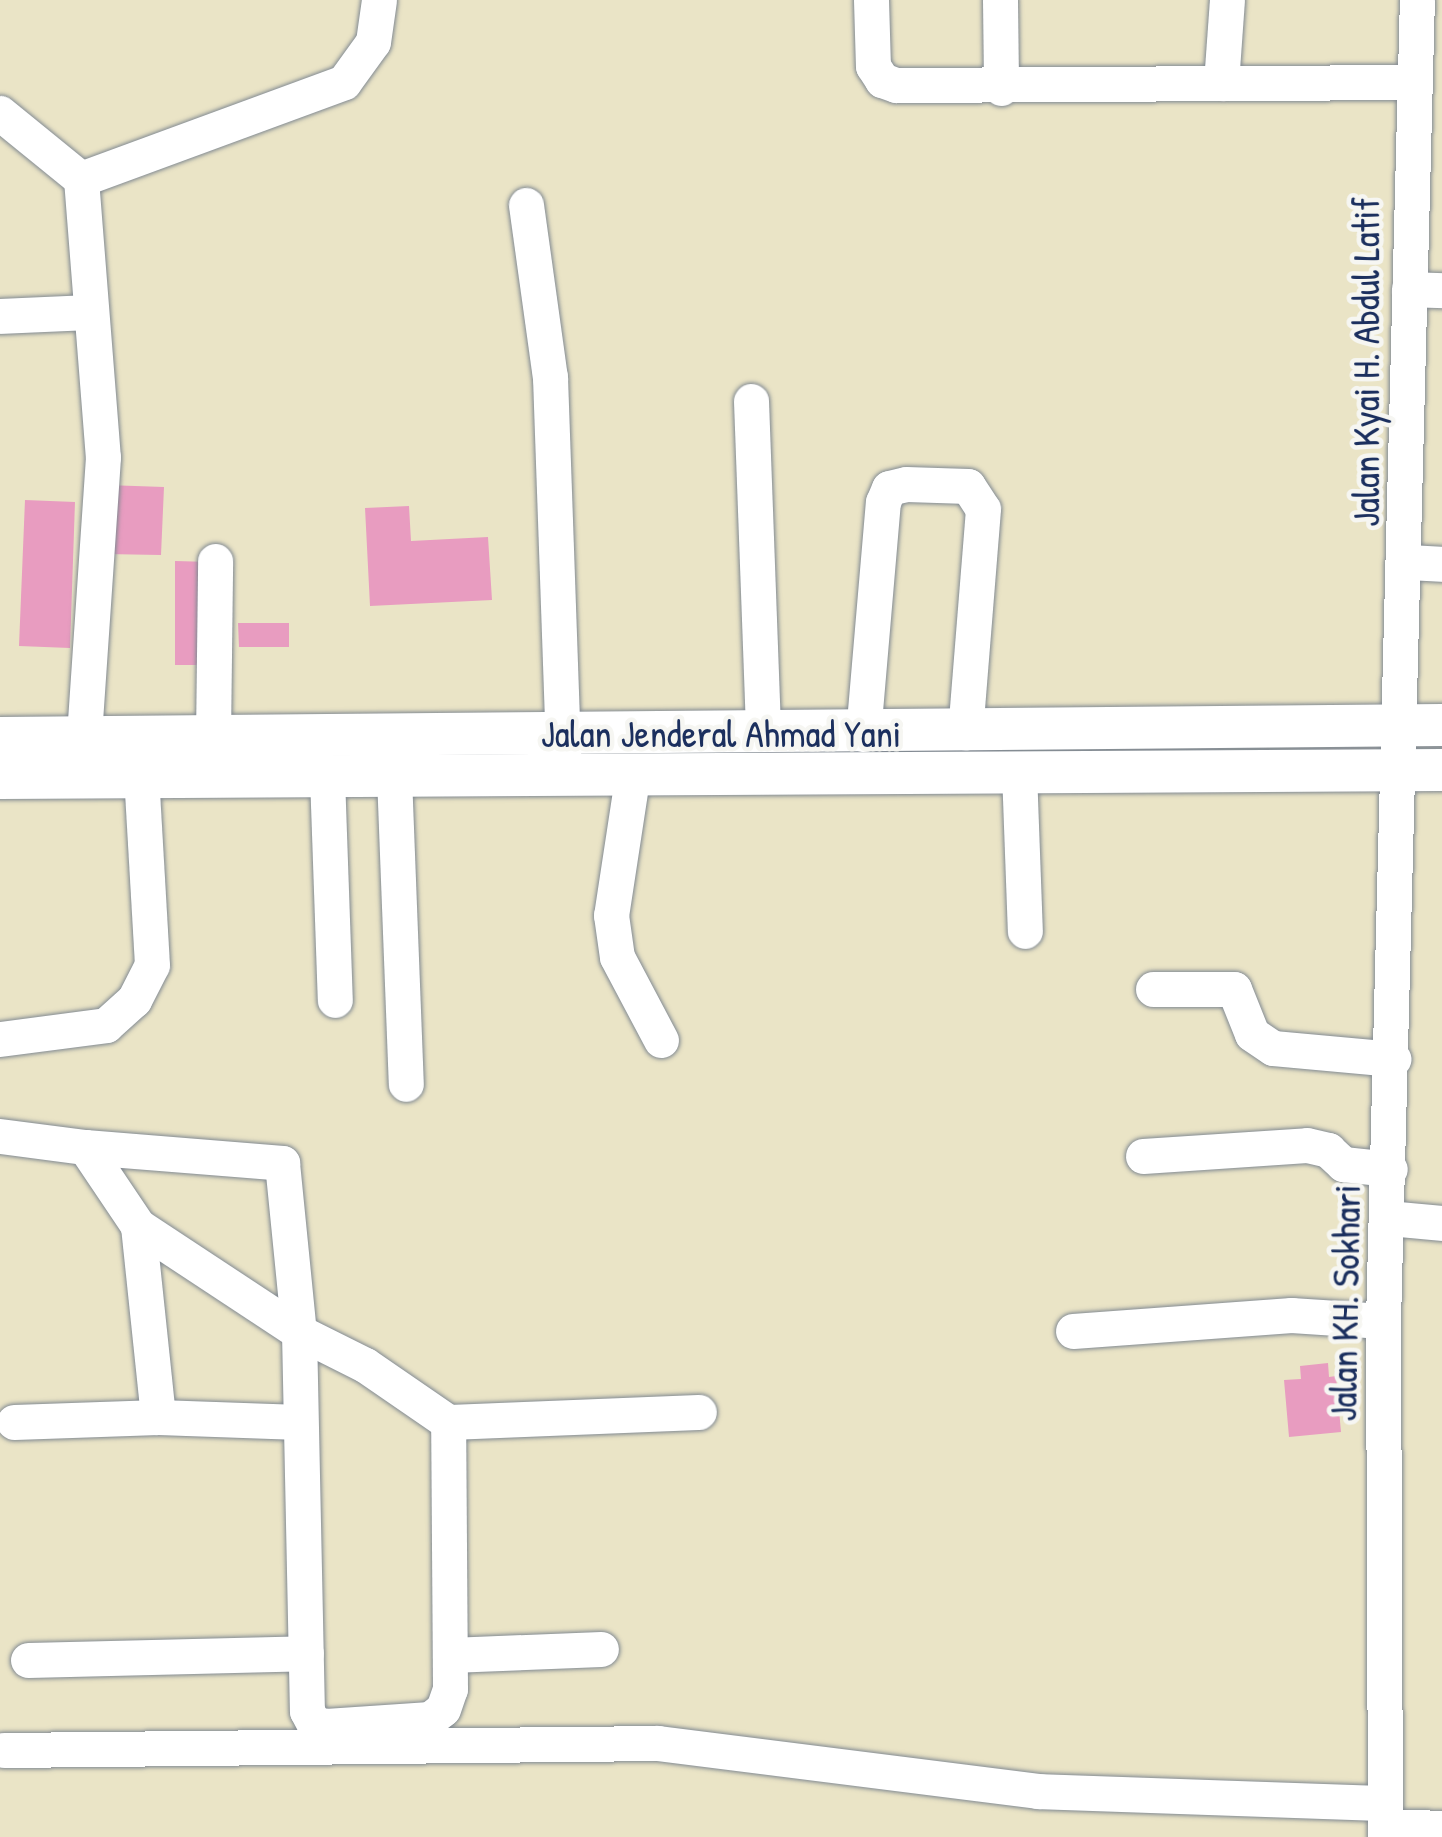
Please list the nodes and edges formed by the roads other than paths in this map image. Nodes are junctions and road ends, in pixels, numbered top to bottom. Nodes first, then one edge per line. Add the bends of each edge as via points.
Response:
1 (380, 0) edge
2 (872, 0) edge
3 (1000, 0) edge
4 (1227, 0) edge
5 (1417, 0) edge
6 (1411, 82) junction
7 (1221, 83) junction
8 (1001, 88) junction
9 (0, 113) edge
10 (81, 179) junction
11 (526, 205) dead end
12 (1425, 290) edge
13 (89, 312) junction
14 (0, 316) edge
15 (751, 401) dead end
16 (216, 561) dead end
17 (1425, 562) edge
18 (1422, 725) edge
19 (965, 732) junction
20 (763, 734) junction
21 (863, 734) junction
22 (213, 737) junction
23 (0, 738) edge
24 (84, 738) junction
25 (563, 754) junction
26 (1422, 770) edge
27 (1018, 771) junction
28 (633, 772) junction
29 (327, 776) junction
30 (394, 776) junction
31 (141, 777) junction
32 (0, 778) edge
33 (1025, 931) dead end
34 (1153, 988) dead end
35 (335, 1000) dead end
36 (0, 1038) edge
37 (661, 1040) dead end
38 (1393, 1059) junction
39 (406, 1084) dead end
40 (0, 1136) edge
41 (85, 1147) junction
42 (1142, 1156) dead end
43 (1390, 1169) junction
44 (1388, 1218) junction
45 (1442, 1223) edge
46 (138, 1226) junction
47 (1383, 1322) junction
48 (1073, 1331) dead end
49 (299, 1332) junction
50 (699, 1412) dead end
51 (158, 1417) junction
52 (14, 1422) dead end
53 (300, 1422) junction
54 (448, 1422) junction
55 (601, 1650) dead end
56 (306, 1653) junction
57 (450, 1655) junction
58 (28, 1660) dead end
59 (1, 1755) edge
60 (1385, 1822) edge
61 (1442, 1828) edge

1 - 10 street via 373,42 344,82
2 - 8 street via 873,66 882,80
3 - 8 street
4 - 7 street
5 - 6 street, Jalan Kyai H. Abdul Latif
6 - 7 street
6 - 12 street, Jalan Kyai H. Abdul Latif
7 - 8 street
9 - 10 street
10 - 13 street
11 - 25 street via 550,377
12 - 17 street, Jalan Kyai H. Abdul Latif
13 - 14 street
13 - 24 street via 103,456
15 - 20 street
16 - 22 street
17 - 18 street, Jalan Kyai H. Abdul Latif
18 - 19 main road, Jalan Jenderal Ahmad Yani
18 - 26 street, Jalan Kyai H. Abdul Latif
19 - 21 main road, Jalan Jenderal Ahmad Yani
19 - 21 street via 983,509 968,486 906,484 889,488 883,502
20 - 21 main road, Jalan Jenderal Ahmad Yani
20 - 25 main road, Jalan Jenderal Ahmad Yani
22 - 24 main road, Jalan Jenderal Ahmad Yani
22 - 25 main road, Jalan Jenderal Ahmad Yani
23 - 24 main road, Jalan Jenderal Ahmad Yani
25 - 28 main road, Jalan Jenderal Ahmad Yani
25 - 30 main road, Jalan Jenderal Ahmad Yani
26 - 27 main road, Jalan Jenderal Ahmad Yani
26 - 38 street, Jalan KH. Sokhari
27 - 28 main road, Jalan Jenderal Ahmad Yani
27 - 33 street
28 - 37 street via 611,915 617,957
29 - 30 main road, Jalan Jenderal Ahmad Yani
29 - 31 main road, Jalan Jenderal Ahmad Yani
29 - 35 street
30 - 39 street
31 - 32 main road, Jalan Jenderal Ahmad Yani
31 - 36 street via 152,965 134,1000 106,1026
34 - 38 street via 1234,989 1244,1022 1261,1045
38 - 43 street, Jalan KH. Sokhari
40 - 41 street
41 - 46 street
41 - 49 street via 282,1163
42 - 43 street via 1307,1145 1328,1150 1343,1164
43 - 44 street, Jalan KH. Sokhari
44 - 45 street
44 - 47 street, Jalan KH. Sokhari
46 - 49 street
46 - 51 street
47 - 48 street via 1290,1315
47 - 60 street, Jalan KH. Sokhari
49 - 53 street
49 - 54 street via 365,1364
50 - 54 street
51 - 52 street
51 - 53 street
53 - 56 street
54 - 57 street
55 - 57 street
56 - 57 street via 307,1712 314,1724 326,1726 430,1719 450,1689
56 - 58 street
59 - 60 street via 658,1743 1038,1791
60 - 61 street

